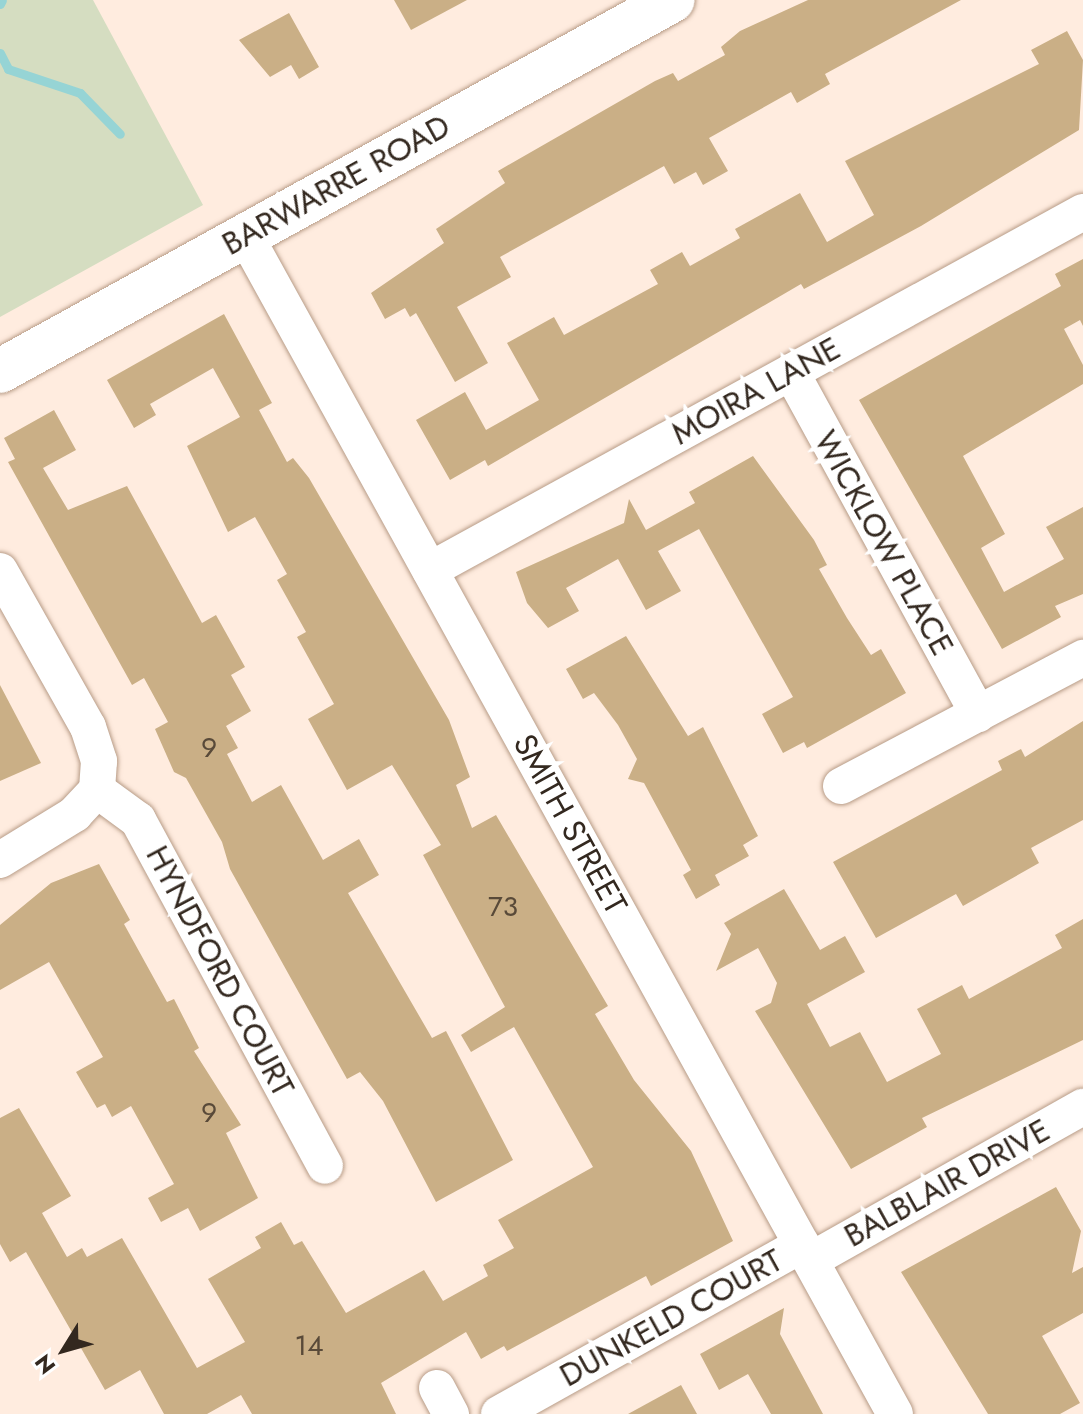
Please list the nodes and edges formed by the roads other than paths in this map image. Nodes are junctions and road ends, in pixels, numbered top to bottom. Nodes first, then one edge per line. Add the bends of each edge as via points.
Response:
1 (673, 0) edge
2 (1083, 212) edge
3 (245, 235) junction
4 (0, 371) edge
5 (791, 372) junction
6 (430, 570) junction
7 (0, 571) edge
8 (1083, 658) edge
9 (978, 714) junction
10 (841, 786) dead end
11 (97, 790) junction
12 (0, 860) edge
13 (1083, 1107) edge
14 (325, 1166) dead end
15 (806, 1252) junction
16 (499, 1414) edge
17 (895, 1414) edge

1 - 3 street, BARWARRE ROAD
2 - 5 street, MOIRA LANE
3 - 4 street, BARWARRE ROAD
3 - 6 street, SMITH STREET
5 - 6 street, MOIRA LANE
5 - 9 street, WICKLOW PLACE
6 - 15 street, SMITH STREET
7 - 11 street via 88,727 99,761
8 - 9 street
9 - 10 street
11 - 12 street via 75,814
11 - 14 street, HYNDFORD COURT via 138,820
13 - 15 street, BALBLAIR DRIVE
15 - 16 street, DUNKELD COURT
15 - 17 street, SMITH STREET

